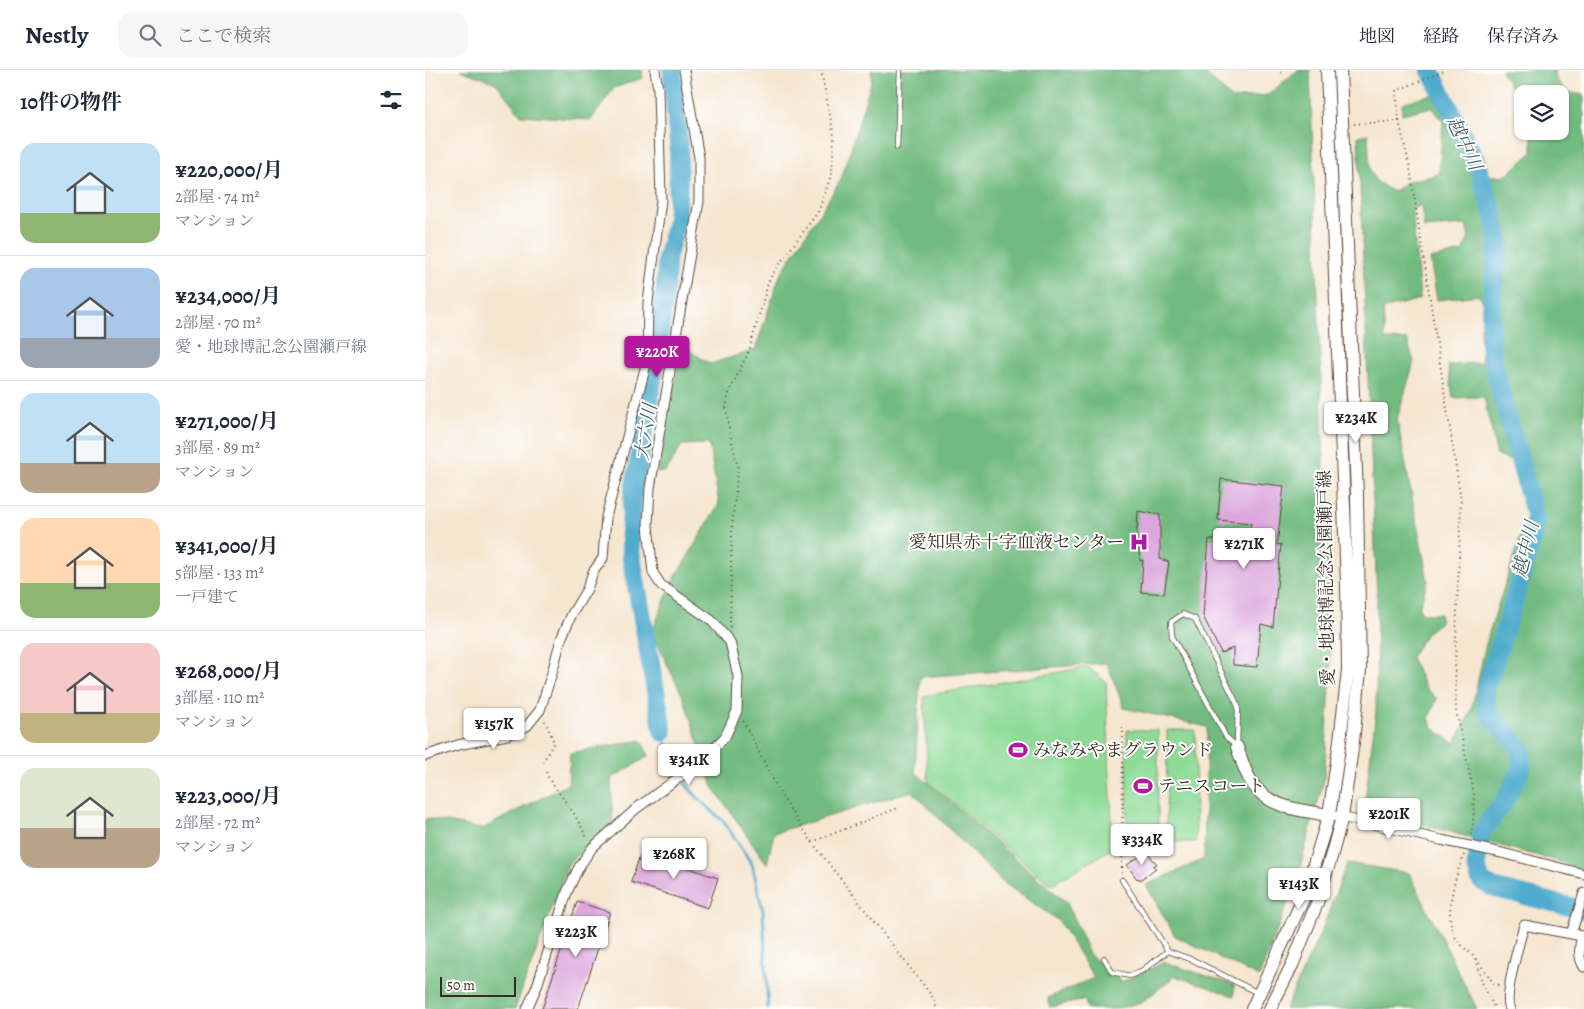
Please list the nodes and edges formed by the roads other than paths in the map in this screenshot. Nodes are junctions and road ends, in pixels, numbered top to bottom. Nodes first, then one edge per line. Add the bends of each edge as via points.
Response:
1 (655, 70) edge
2 (684, 70) edge
3 (901, 70) edge
4 (1327, 70) edge
5 (1340, 70) edge
6 (897, 147) dead end
7 (1237, 747) junction
8 (425, 756) edge
9 (1329, 815) junction
10 (1342, 817) junction
11 (1584, 874) edge
12 (1122, 880) road end
13 (1584, 893) edge
14 (1571, 934) junction
15 (1168, 951) junction
16 (1104, 958) dead end
17 (1584, 967) edge
18 (1259, 994) junction
19 (527, 1009) edge
20 (1252, 1009) edge
21 (1270, 1009) edge
22 (1510, 1009) edge

1 - 8 street via 661,200 648,302 647,361 606,517 603,558 561,638 540,710 527,726 507,735
2 - 19 street via 699,158 699,201 650,488 650,554 653,573 661,585 711,620 730,642 738,676 737,711 725,737 696,765 637,808 592,848 567,892
3 - 6 lane
4 - 9 main road, 愛・地球博記念公園瀬戸線 via 1348,670
5 - 10 main road, 愛・地球博記念公園瀬戸線 via 1358,505 1361,670
7 - 7 lane via 1226,737 1172,636 1171,622 1183,614 1195,619 1238,706
7 - 9 main road via 1252,783 1267,798 1293,809
9 - 10 street
9 - 18 main road, 愛・地球博記念公園瀬戸線 via 1304,897
10 - 11 street, bridge
10 - 21 main road, 愛・地球博記念公園瀬戸線 via 1317,903
12 - 15 lane
13 - 14 street
14 - 17 street via 1581,936 1579,948
14 - 22 street via 1524,925 1509,987
15 - 16 lane via 1131,976 1112,972
15 - 18 lane via 1193,960
18 - 20 main road, 愛・地球博記念公園瀬戸線

